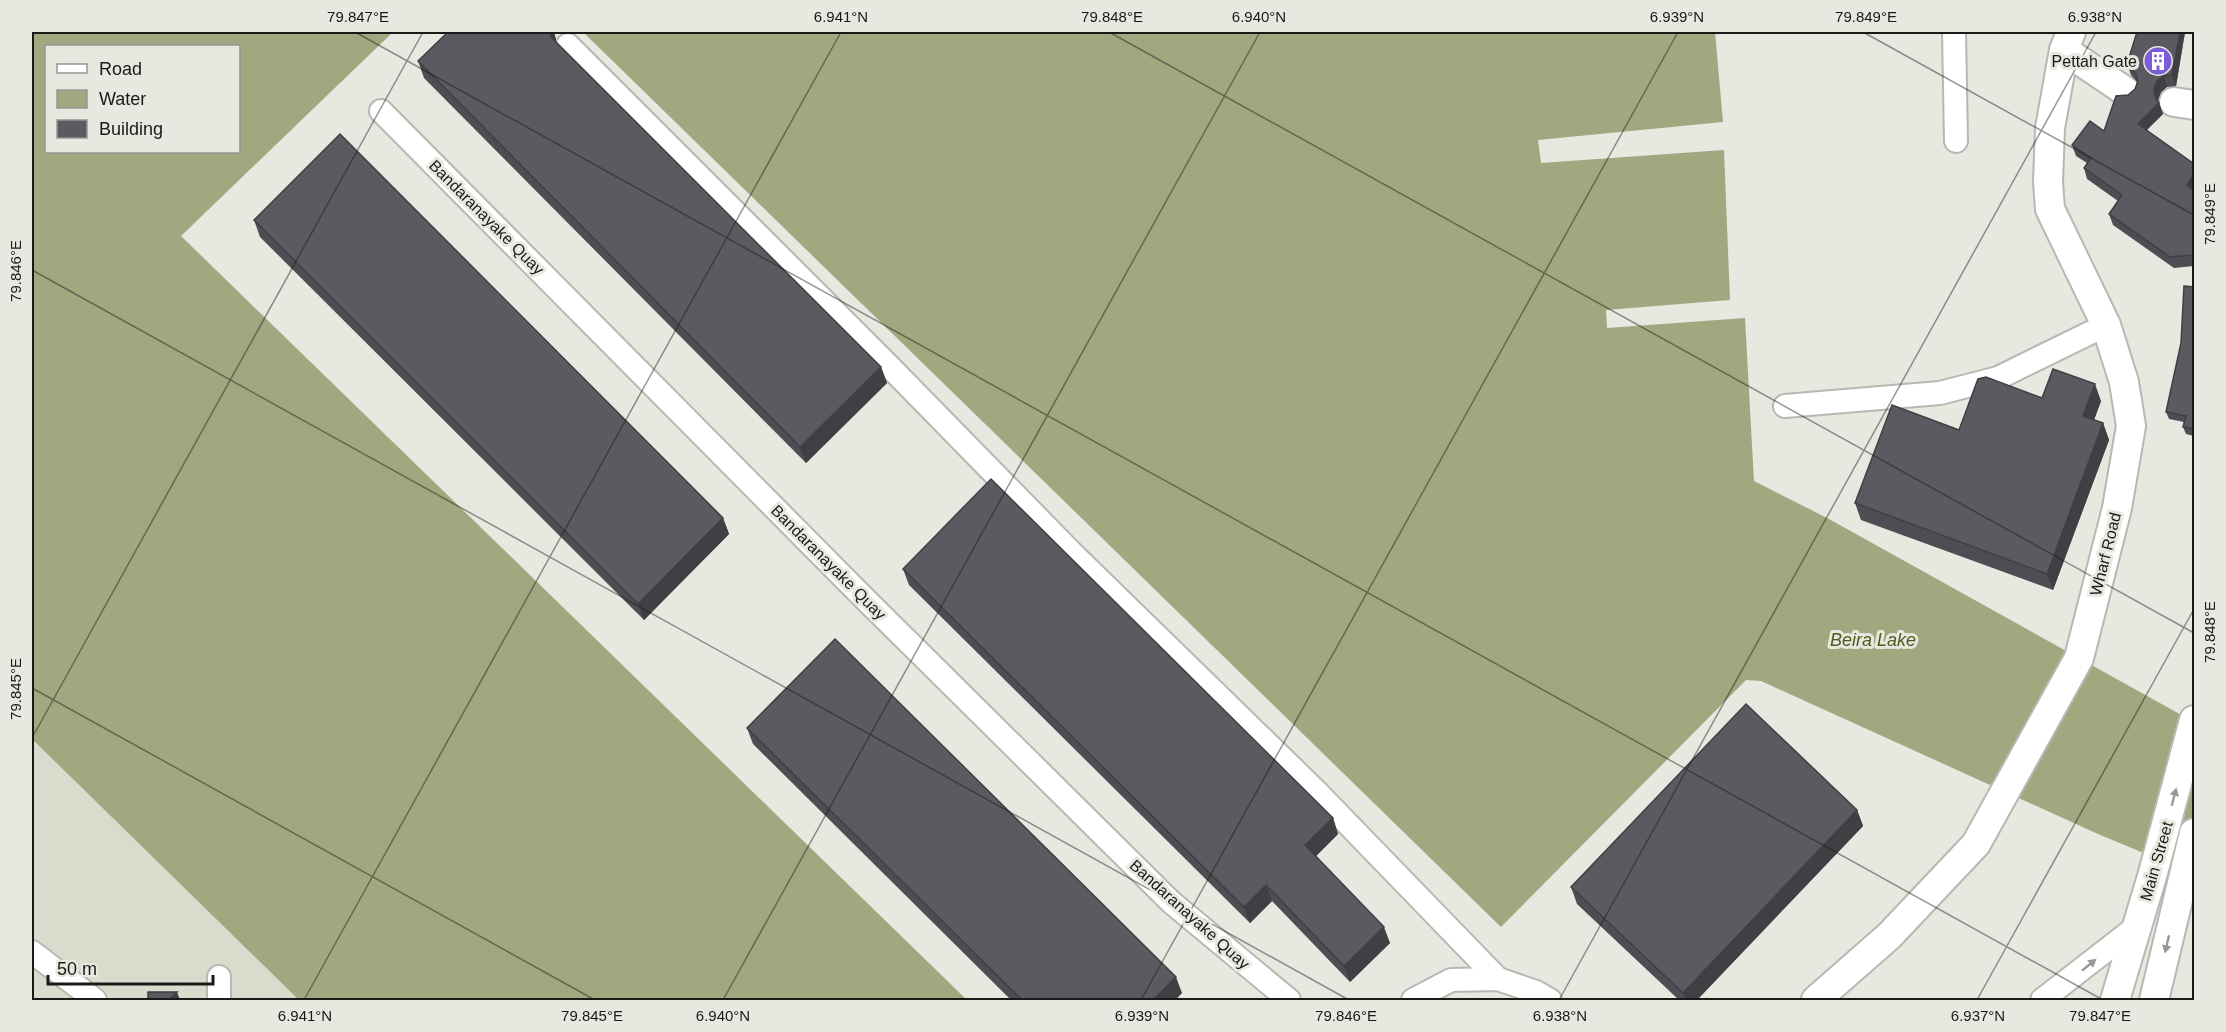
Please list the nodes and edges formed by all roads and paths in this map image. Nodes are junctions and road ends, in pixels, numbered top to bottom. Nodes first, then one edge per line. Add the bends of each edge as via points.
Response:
1 (1954, 32) edge
2 (2068, 41) edge
3 (568, 45) dead end
4 (2125, 91) dead end
5 (381, 111) dead end
6 (1956, 141) dead end
7 (2106, 325) junction
8 (1785, 406) dead end
9 (2194, 720) edge
10 (2194, 833) edge
11 (2136, 927) junction
12 (32, 952) edge
13 (219, 977) dead end
14 (1498, 979) junction
15 (2160, 994) edge
16 (95, 1000) edge
17 (219, 1000) edge
18 (1289, 1000) edge
19 (1413, 1000) edge
20 (1550, 1000) edge
21 (1816, 1000) edge
22 (2042, 1000) edge
23 (2115, 1000) edge

1 - 6 street
2 - 4 main road
2 - 7 main road, Wharf Road via 2050,128 2050,209
3 - 14 street via 1070,551 1315,790
5 - 18 street, Bandaranayake Quay via 1171,902
7 - 8 street via 1998,378 1940,393
7 - 21 main road, Wharf Road via 2124,382 2130,426 2117,508 2079,658 1976,844 1889,936
11 -> 9 main road, Main Street
10 -> 15 main road, Main Street
22 -> 11 street
11 - 23 main road, Main Street
12 - 16 street
13 - 17 street
14 - 19 street via 1450,980
14 - 20 street

